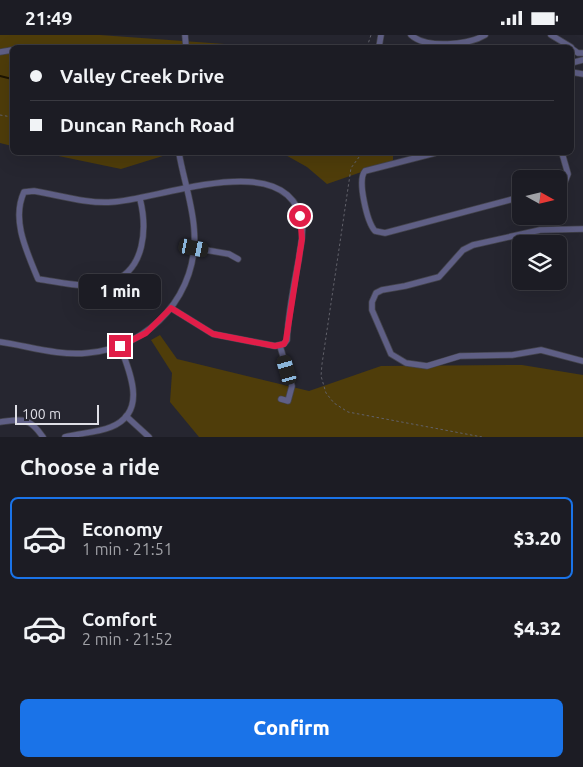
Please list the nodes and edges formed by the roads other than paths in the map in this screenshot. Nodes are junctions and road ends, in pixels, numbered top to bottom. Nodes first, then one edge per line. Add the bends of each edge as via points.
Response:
1 (411, 35) edge
2 (486, 35) edge
3 (551, 35) edge
4 (566, 45) edge
5 (179, 155) edge
6 (427, 155) edge
7 (563, 155) edge
8 (567, 170) edge
9 (186, 187) junction
10 (140, 199) junction
11 (512, 199) edge
12 (583, 229) edge
13 (194, 248) junction
14 (238, 259) dead end
15 (171, 308) junction
16 (0, 342) edge
17 (282, 345) junction
18 (120, 346) junction
19 (583, 361) edge
20 (281, 399) dead end
21 (126, 416) junction
22 (0, 422) edge
23 (43, 437) edge
24 (65, 437) edge
25 (149, 437) edge

1 - 2 street via 439,44 475,40
3 - 4 street
5 - 9 street
6 - 11 street via 365,171 361,185 375,231 385,233
7 - 8 street
9 - 10 street
9 - 13 street via 194,227
9 - 17 street via 258,181 283,192 295,206 302,221 302,239 286,340
10 - 10 street via 145,218 144,240 136,260 122,275 111,282 87,285 38,279 20,229 19,203 24,192 98,202
12 - 19 street via 540,230 473,245 463,250 442,275 378,291 372,306 376,323 391,354 414,365 433,366 466,355 512,355 541,350
13 - 14 street
13 - 15 street via 188,275
15 - 17 street via 213,334
15 - 18 street via 146,333
16 - 18 street via 74,353
17 - 20 street via 292,390 288,401
18 - 21 street via 134,384 133,402
21 - 24 street via 110,427
21 - 25 street
22 - 23 street via 28,421

